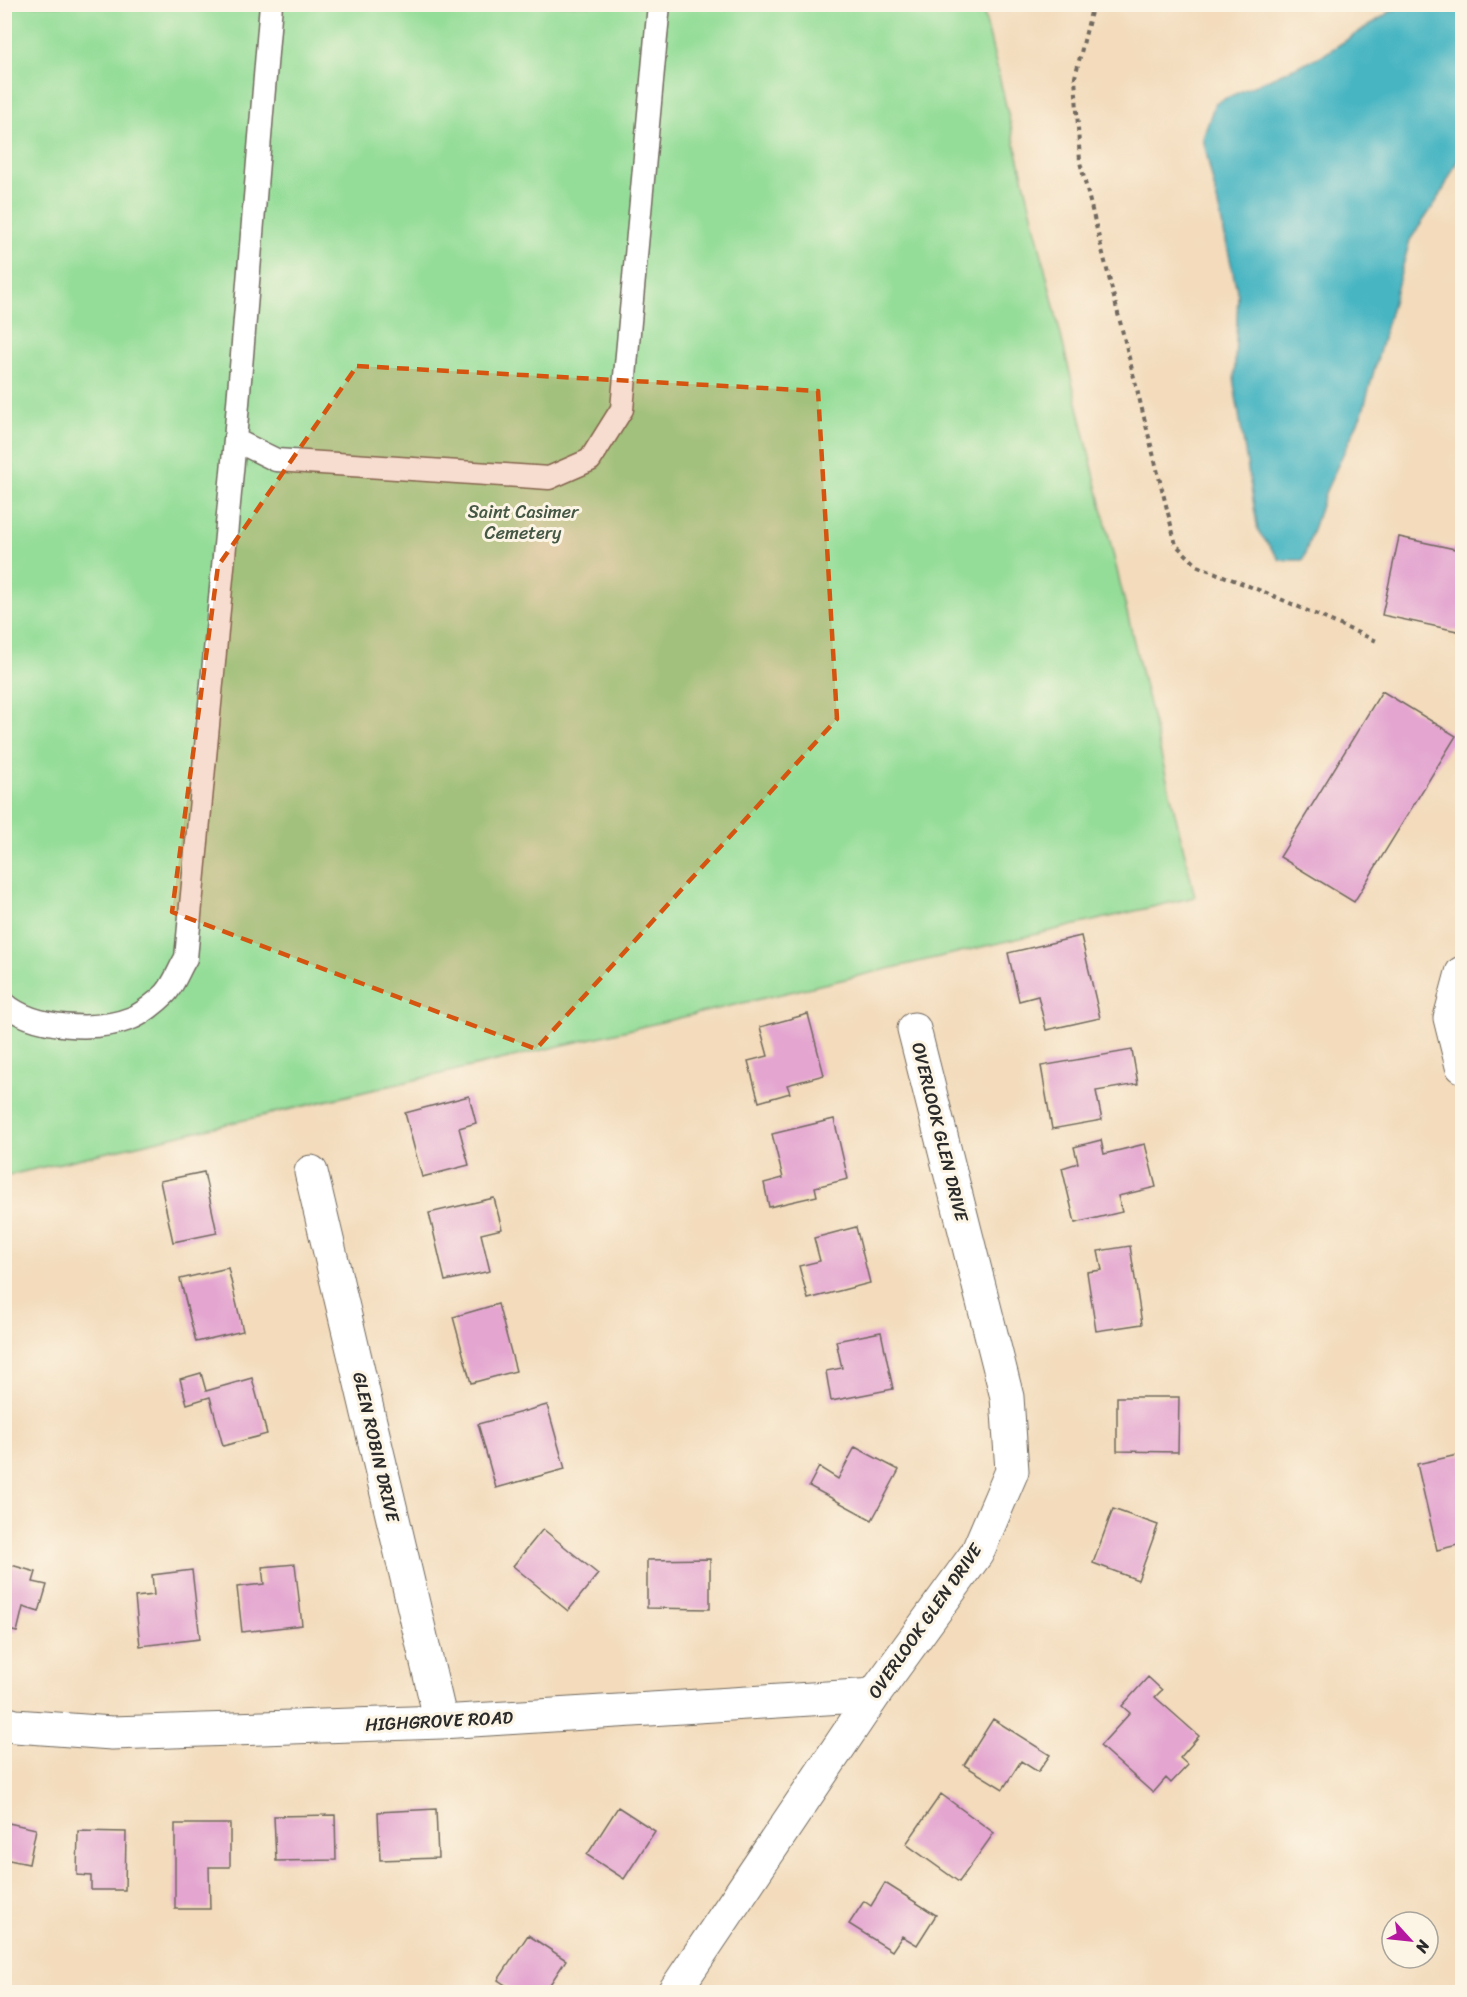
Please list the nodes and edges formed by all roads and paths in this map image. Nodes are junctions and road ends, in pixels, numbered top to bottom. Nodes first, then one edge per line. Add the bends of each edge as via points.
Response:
1 (271, 4) edge
2 (659, 4) edge
3 (1093, 4) edge
4 (235, 440) junction
5 (1379, 642) dead end
6 (1462, 973) edge
7 (4, 1003) edge
8 (914, 1029) dead end
9 (1462, 1066) edge
10 (311, 1172) dead end
11 (874, 1695) junction
12 (441, 1722) junction
13 (4, 1723) edge
14 (674, 1992) edge

1 - 4 lane
2 - 4 lane via 622,409 590,460 549,478 276,460
3 - 5 path via 1075,77 1080,162 1176,545 1198,566
4 - 7 lane via 186,958 166,993 133,1018 93,1027 56,1025 12,1010
6 - 9 street via 1450,1018
8 - 11 street, OVERLOOK GLEN DRIVE via 1007,1397 1012,1471 977,1553
10 - 12 street, GLEN ROBIN DRIVE
11 - 12 street, HIGHGROVE ROAD
11 - 14 street, OVERLOOK GLEN DRIVE
12 - 13 street, HIGHGROVE ROAD via 112,1733

